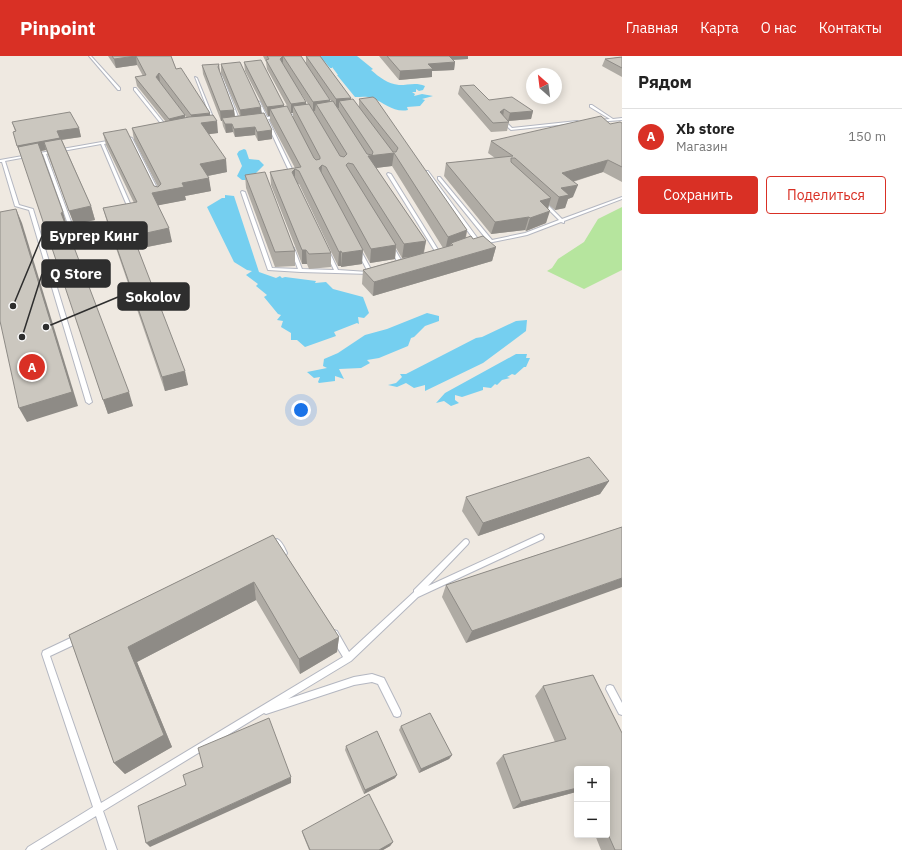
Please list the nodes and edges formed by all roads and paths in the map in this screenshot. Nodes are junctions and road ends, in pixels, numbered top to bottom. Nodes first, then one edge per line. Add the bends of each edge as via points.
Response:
1 (90, 56) edge
2 (221, 75) edge
3 (196, 78) dead end
4 (119, 89) dead end
5 (135, 89) edge
6 (256, 98) edge
7 (591, 106) dead end
8 (285, 109) edge
9 (303, 114) edge
10 (288, 116) junction
11 (266, 118) junction
12 (622, 119) edge
13 (246, 120) edge
14 (253, 120) edge
15 (502, 120) edge
16 (612, 120) junction
17 (239, 121) junction
18 (591, 121) edge
19 (233, 122) edge
20 (584, 122) edge
21 (221, 123) edge
22 (292, 123) edge
23 (161, 132) edge
24 (138, 136) edge
25 (130, 138) junction
26 (123, 139) edge
27 (116, 140) edge
28 (102, 143) junction
29 (44, 153) junction
30 (1, 161) edge
31 (291, 171) edge
32 (427, 172) edge
33 (388, 174) dead end
34 (438, 178) dead end
35 (157, 191) edge
36 (243, 192) dead end
37 (622, 198) edge
38 (542, 202) edge
39 (130, 208) edge
40 (563, 222) junction
41 (71, 227) dead end
42 (491, 241) junction
43 (388, 242) edge
44 (290, 243) edge
45 (323, 243) edge
46 (479, 243) junction
47 (472, 246) edge
48 (357, 247) edge
49 (447, 254) edge
50 (411, 266) edge
51 (404, 268) junction
52 (397, 269) edge
53 (301, 271) junction
54 (337, 272) junction
55 (377, 272) edge
56 (371, 273) junction
57 (89, 402) dead end
58 (542, 537) dead end
59 (466, 542) dead end
60 (263, 548) edge
61 (289, 561) edge
62 (415, 595) junction
63 (329, 625) edge
64 (88, 634) edge
65 (348, 658) junction
66 (610, 688) dead end
67 (622, 711) edge
68 (397, 713) dead end
69 (255, 714) junction
70 (98, 809) junction
71 (32, 850) edge
72 (112, 850) edge

1 - 4 lane
2 - 17 lane
3 - 21 lane via 213,124
5 - 23 lane via 169,131
6 - 11 lane
7 - 16 lane
8 - 10 lane
9 - 10 lane
10 - 11 lane
10 - 22 lane
11 - 14 lane
11 - 31 lane
12 - 16 lane
13 - 17 lane
15 - 20 lane via 511,129
16 - 18 lane
17 - 19 lane
24 - 25 lane
25 - 26 lane
25 - 35 lane
27 - 28 lane
28 - 29 lane
28 - 39 lane
29 - 30 lane
29 - 41 lane
30 - 57 lane via 17,206 31,210
32 - 46 lane
33 - 49 lane via 439,257
34 - 42 lane
36 - 53 lane via 270,269
37 - 40 lane
38 - 40 lane
40 - 42 lane via 526,234
42 - 46 lane
43 - 51 lane
44 - 53 lane
45 - 54 lane
46 - 47 lane
48 - 56 lane
50 - 51 lane
51 - 52 lane
53 - 54 lane
54 - 56 lane
55 - 56 lane
58 - 62 lane
59 - 62 lane
60 - 61 lane via 277,542
62 - 65 lane
63 - 65 lane
64 - 70 lane via 46,654
65 - 69 lane
66 - 67 lane
68 - 69 lane via 380,681 372,678 354,681
69 - 70 lane
70 - 71 lane
70 - 72 lane

